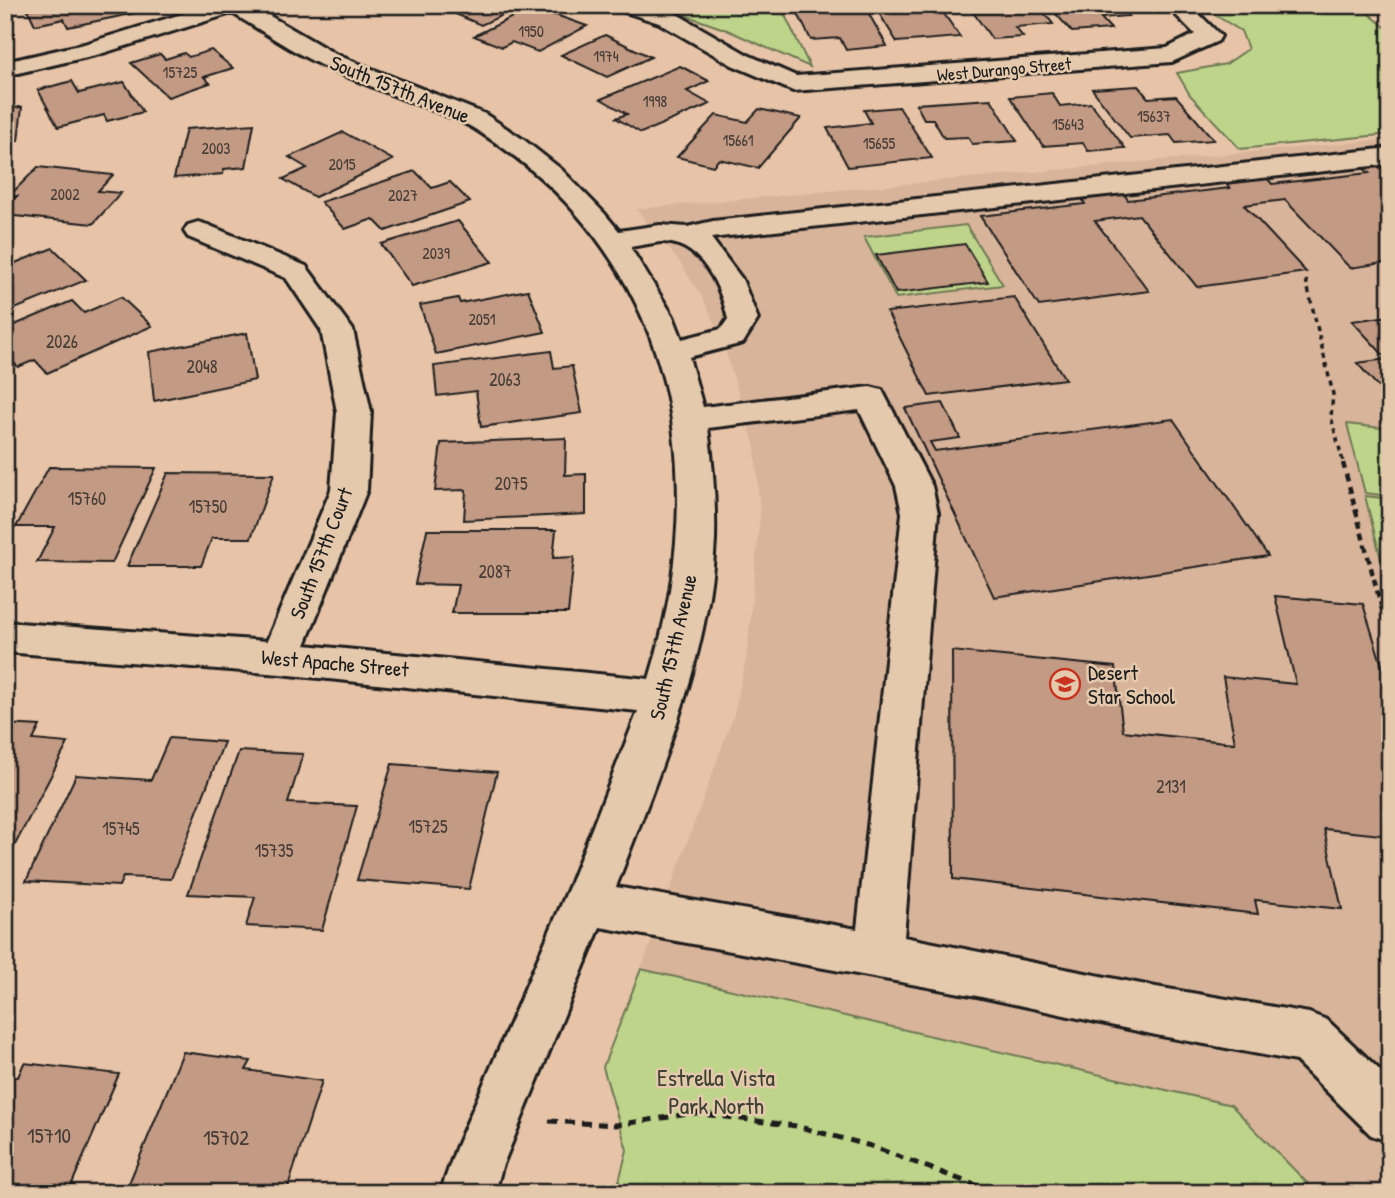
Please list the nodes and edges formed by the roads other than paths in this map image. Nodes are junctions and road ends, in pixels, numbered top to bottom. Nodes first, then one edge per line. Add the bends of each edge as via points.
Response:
1 (235, 5) edge
2 (627, 5) edge
3 (1177, 5) edge
4 (5, 69) edge
5 (1390, 156) edge
6 (198, 230) dead end
7 (692, 235) junction
8 (613, 241) junction
9 (672, 351) junction
10 (691, 419) junction
11 (5, 636) edge
12 (280, 658) junction
13 (664, 697) junction
14 (586, 903) junction
15 (879, 956) junction
16 (1390, 1116) edge
17 (467, 1193) edge

1 - 4 street via 87,50
1 - 8 street, South 157th Avenue via 325,58 477,120 549,173
2 - 3 street, West Durango Street via 667,18 793,84 1172,55 1210,36
5 - 7 street via 941,203
6 - 12 street, South 157th Court via 296,272 337,330 354,412 349,490
7 - 8 street via 670,233
7 - 9 street via 708,247 737,293 743,319 732,336
8 - 9 street, South 157th Avenue via 645,290
9 - 10 street, South 157th Avenue
10 - 13 street, South 157th Avenue via 697,480 694,555
10 - 15 street via 870,398 914,486 920,513
11 - 12 street, West Apache Street
12 - 13 street, West Apache Street
13 - 14 street, South 157th Avenue
14 - 15 street
14 - 17 street, South 157th Avenue
15 - 16 street via 1309,1038

